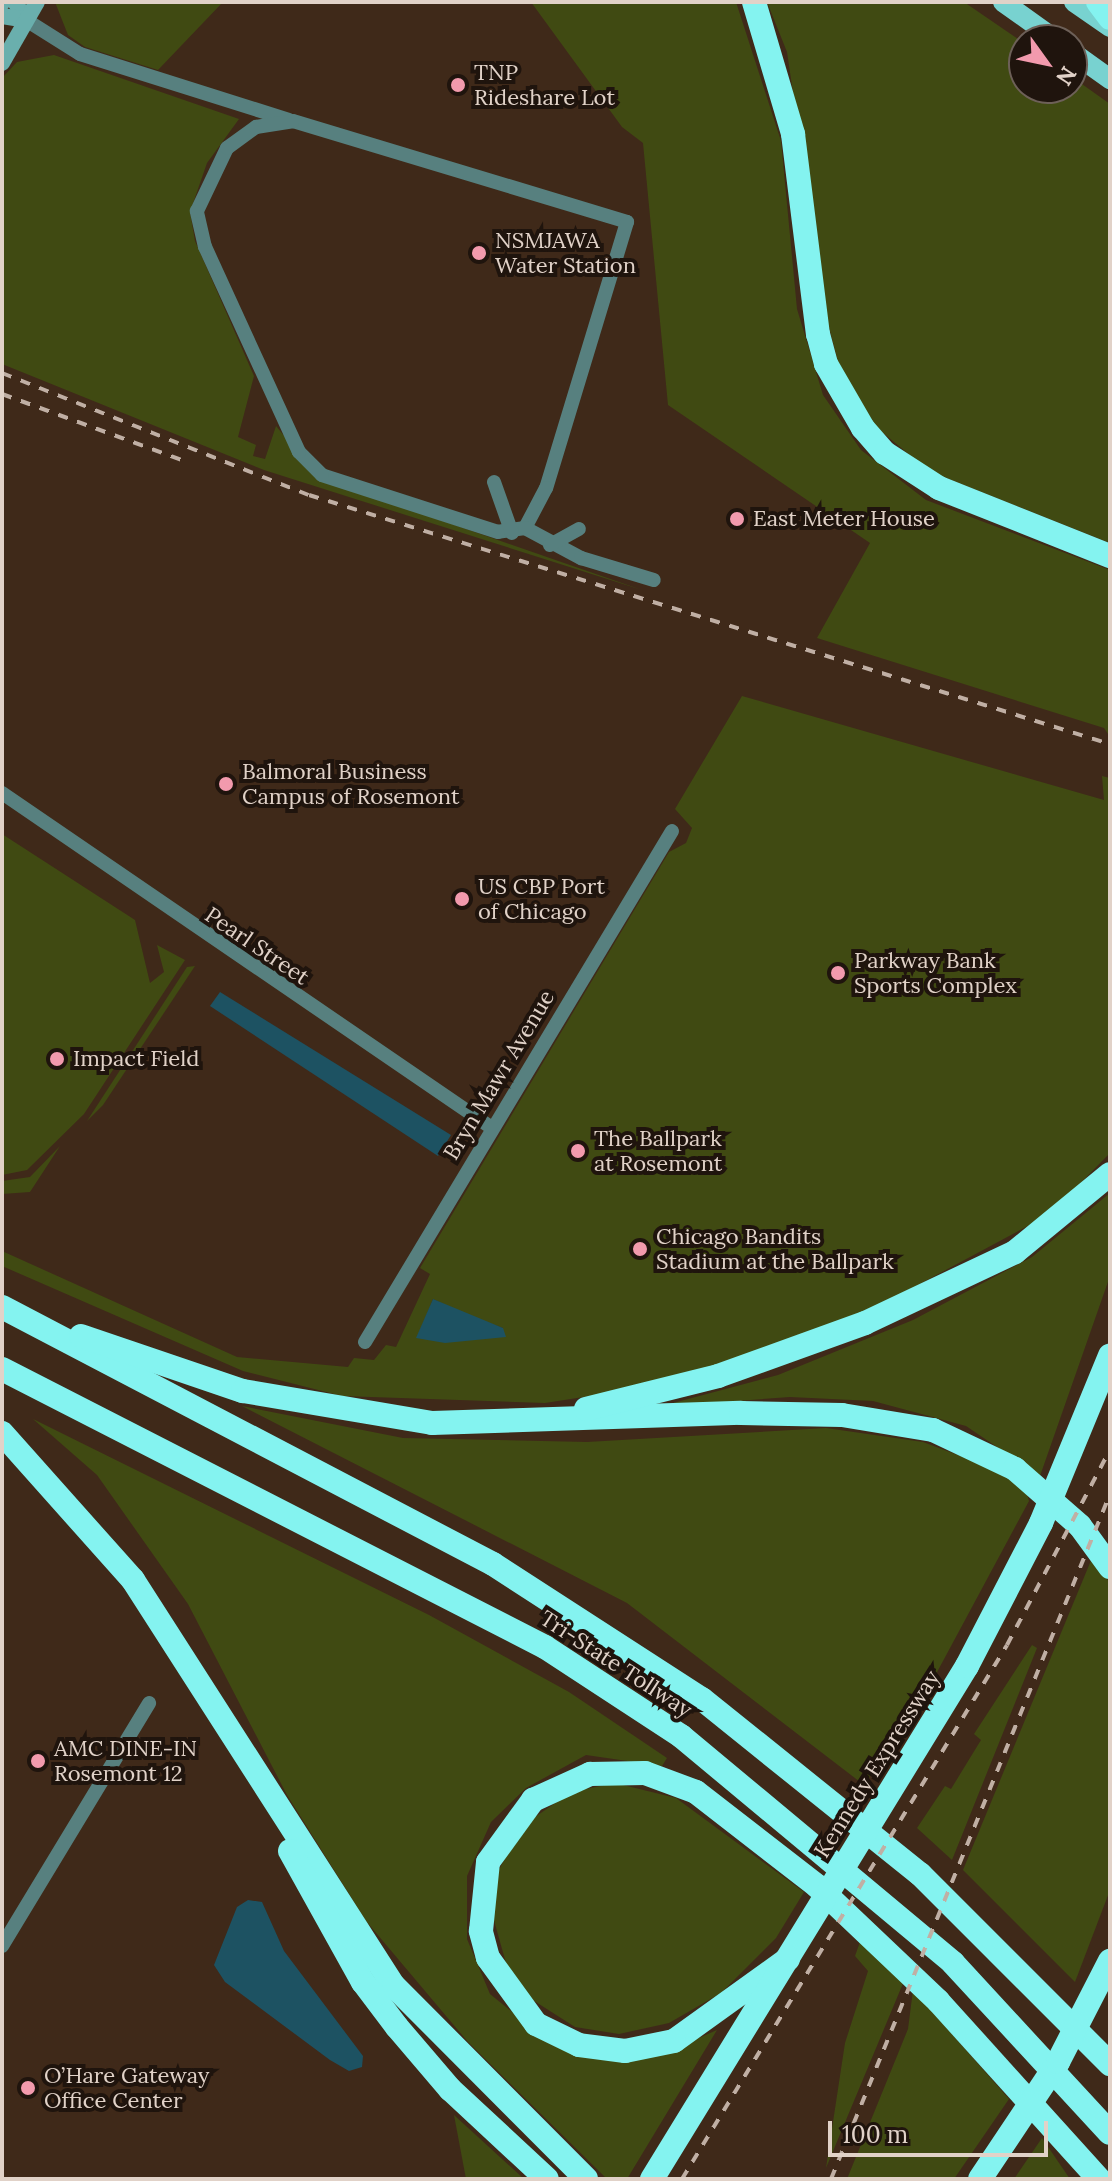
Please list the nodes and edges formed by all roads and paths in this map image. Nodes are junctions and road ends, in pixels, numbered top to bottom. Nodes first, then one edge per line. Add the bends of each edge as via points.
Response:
1 (15, 2) edge
2 (37, 2) edge
3 (754, 2) edge
4 (1003, 2) edge
5 (1074, 2) edge
6 (1098, 2) edge
7 (2, 16) edge
8 (1110, 18) edge
9 (26, 20) junction
10 (1034, 24) edge
11 (1110, 27) edge
12 (2, 63) edge
13 (1088, 63) edge
14 (1110, 79) edge
15 (293, 121) junction
16 (494, 482) dead end
17 (579, 529) dead end
18 (518, 531) junction
19 (550, 545) junction
20 (1110, 556) edge
21 (654, 580) dead end
22 (2, 793) edge
23 (672, 831) dead end
24 (492, 1128) junction
25 (1110, 1174) edge
26 (2, 1307) edge
27 (39, 1325) junction
28 (365, 1342) dead end
29 (1110, 1356) edge
30 (2, 1369) edge
31 (534, 1422) junction
32 (2, 1433) edge
33 (1107, 1561) edge
34 (149, 1703) dead end
35 (258, 1780) junction
36 (2, 1946) edge
37 (788, 1959) junction
38 (1108, 1966) edge
39 (1110, 2064) edge
40 (1054, 2130) junction
41 (1110, 2133) edge
42 (547, 2179) edge
43 (586, 2179) edge
44 (652, 2179) edge
45 (980, 2179) edge
46 (1081, 2179) edge
47 (1099, 2179) edge

1 - 9 street
2 - 9 street
3 - 20 highway via 793,134 818,334 826,364 863,428 885,453 939,488
4 - 10 main road
5 - 11 main road
6 - 8 highway
7 - 9 street
9 - 12 street
9 - 15 street via 80,54
13 - 14 main road
15 - 18 street via 256,127 227,148 197,211 205,247 287,430 322,475
15 - 18 street via 627,222 622,258 546,488
16 - 18 street
17 - 19 street
18 - 19 street
19 - 21 street
22 - 24 street, Pearl Street
23 - 24 street, Bryn Mawr Avenue
24 - 28 street, Bryn Mawr Avenue
25 - 31 highway via 1015,1252 865,1323 718,1376
26 - 27 highway, Tri-State Tollway
27 - 31 highway via 148,1354 243,1391 432,1423
27 - 39 highway, Tri-State Tollway via 493,1564 702,1699 920,1874
29 - 37 highway, Kennedy Expressway via 1019,1568
30 - 41 highway, Tri-State Tollway via 531,1639 681,1736 953,1963
31 - 33 highway via 842,1415 933,1430 1015,1469
32 - 35 highway via 133,1580
34 - 36 street
35 - 42 highway via 363,1982 450,2089
35 - 43 highway via 394,1986
37 - 40 highway via 674,2041 625,2051 579,2045 536,2024 488,1958 481,1899 488,1862 533,1800 590,1774 645,1773 696,1792 839,1907 938,2001
37 - 44 highway, Kennedy Expressway
38 - 45 highway via 1019,2125
40 - 46 highway
40 - 47 highway

